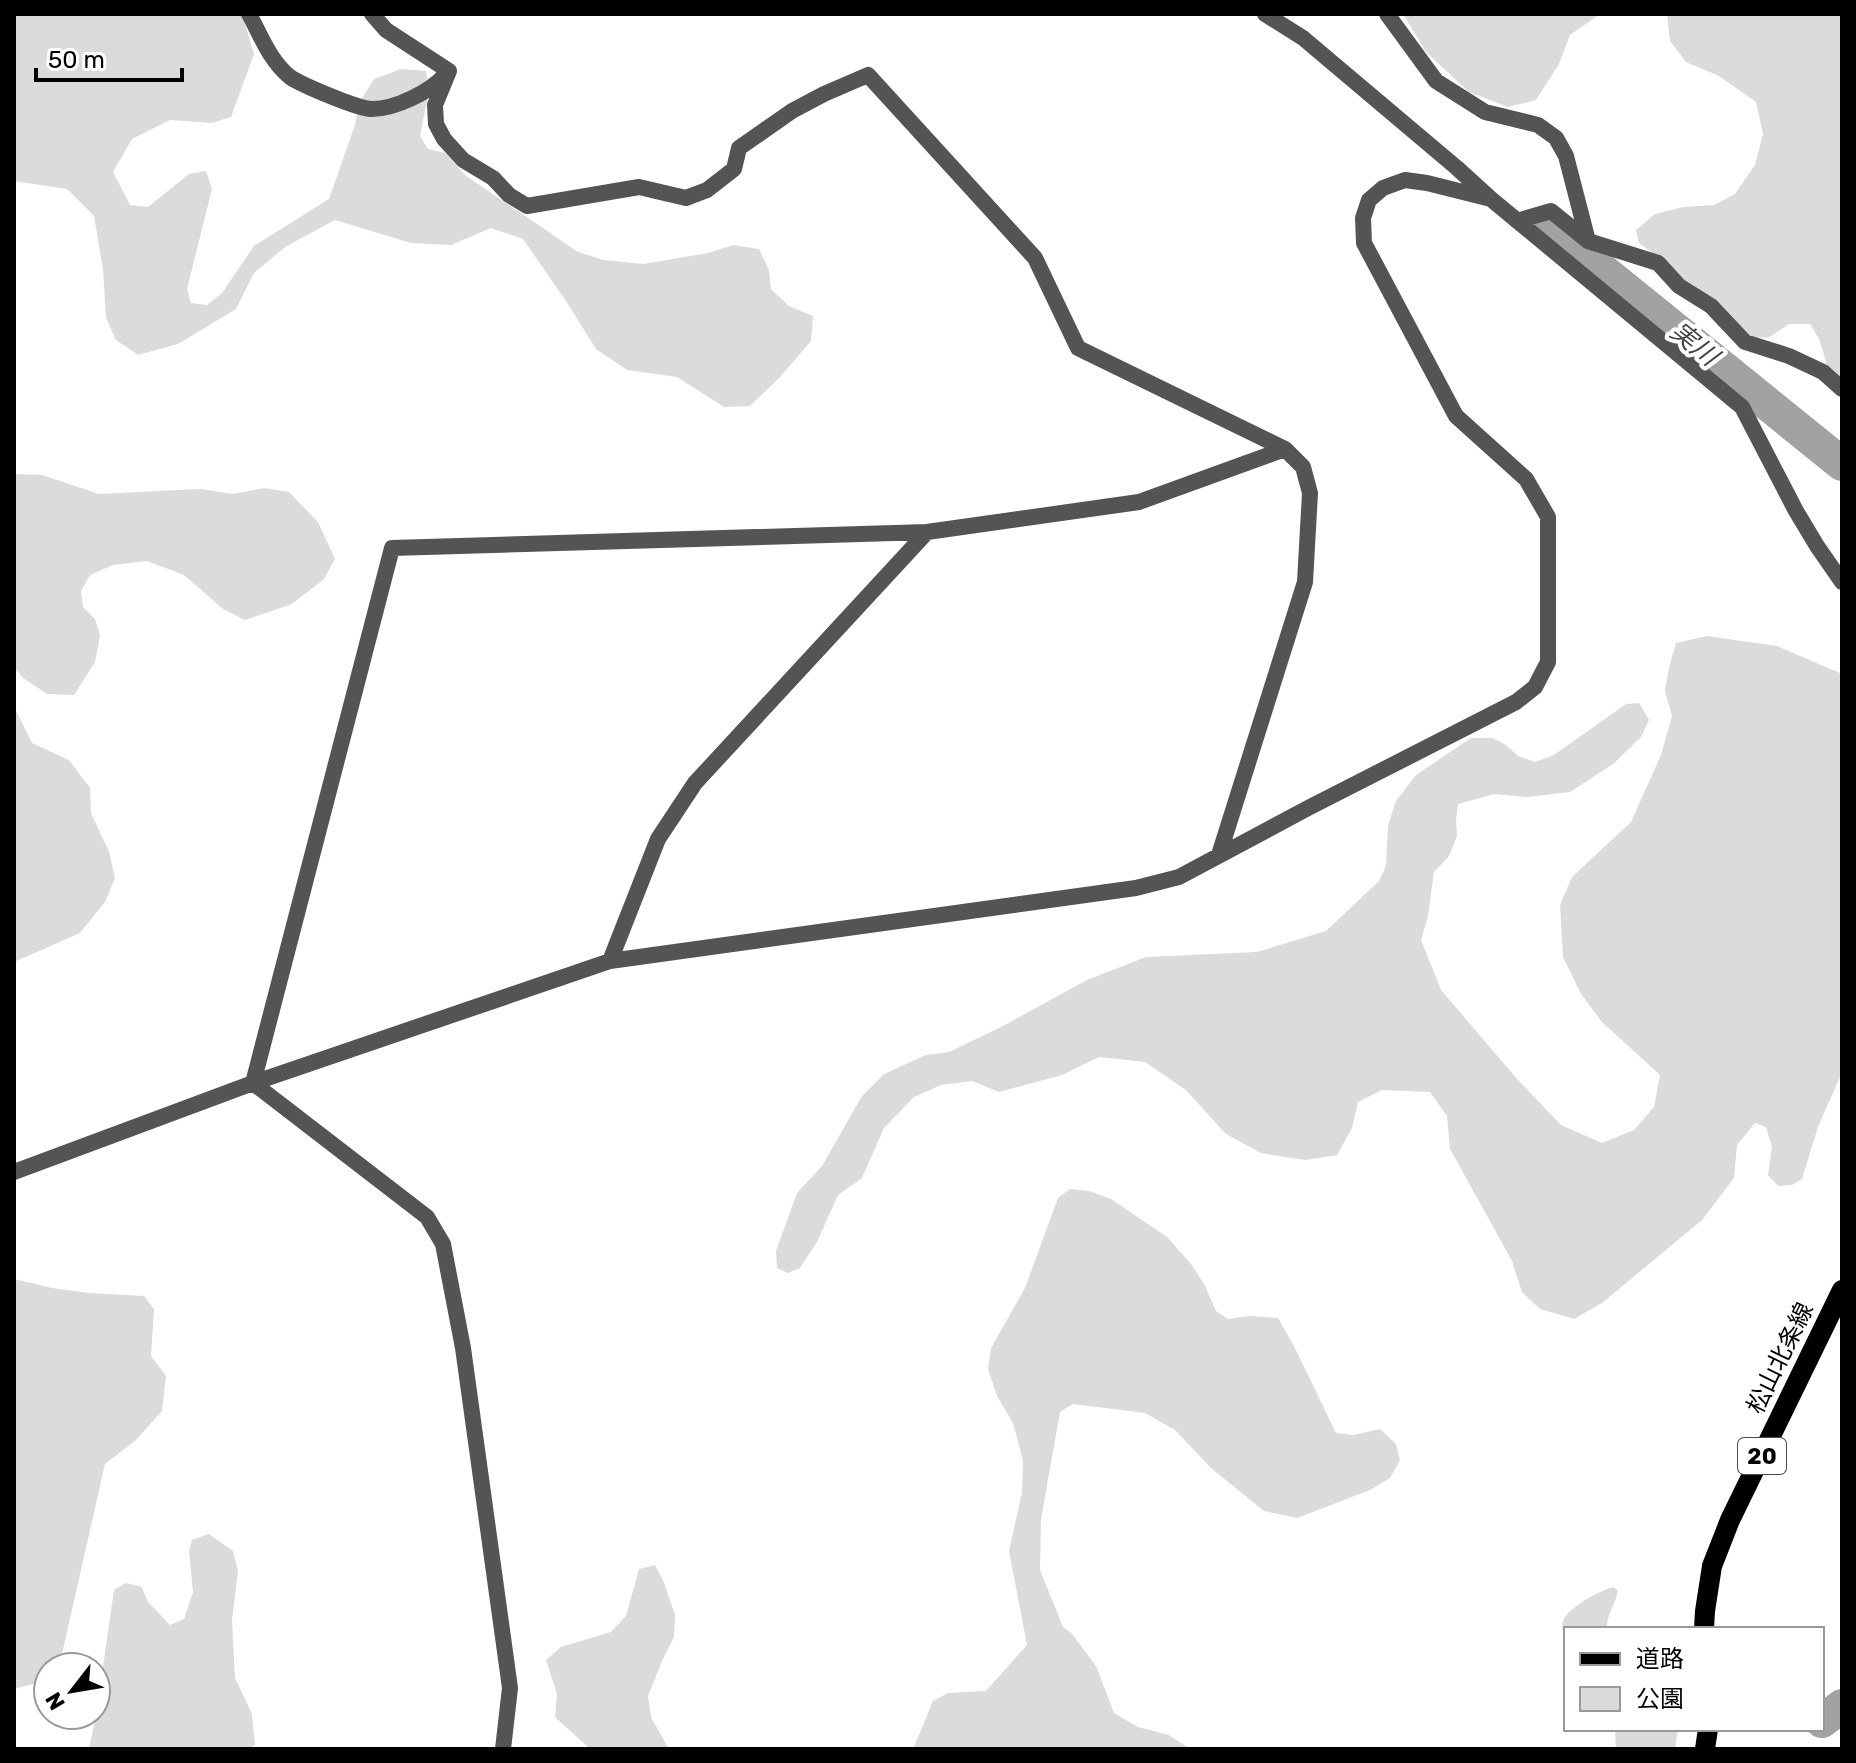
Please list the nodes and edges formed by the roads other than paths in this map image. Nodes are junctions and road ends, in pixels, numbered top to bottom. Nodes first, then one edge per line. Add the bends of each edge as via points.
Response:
1 (249, 14) edge
2 (372, 14) edge
3 (1265, 14) edge
4 (1387, 14) edge
5 (449, 71) junction
6 (1491, 199) junction
7 (1517, 221) junction
8 (1588, 241) junction
9 (1842, 389) edge
10 (1285, 449) junction
11 (927, 532) junction
12 (1842, 582) edge
13 (1219, 855) junction
14 (610, 961) junction
15 (253, 1083) junction
16 (14, 1172) edge
17 (1842, 1290) edge
18 (1704, 1627) edge
19 (503, 1749) edge

1 - 5 street via 270,54 291,77 370,109 414,97
2 - 5 street via 386,30
3 - 6 street via 1303,38
4 - 8 street via 1436,81 1485,112 1538,125 1556,138 1566,156
5 - 10 street via 435,105 444,139 463,160 527,206 639,187 686,198 707,190 734,169 739,148 792,111 868,75 1035,258 1078,348
6 - 7 street
6 - 13 street via 1405,180 1369,200 1364,243 1456,416 1526,479 1548,517 1548,662 1535,687 1516,702
7 - 8 street via 1551,211
7 - 12 street via 1742,407 1796,511
8 - 9 street via 1658,263 1745,342 1823,372
10 - 11 street via 1139,502
10 - 13 street via 1303,467 1310,493 1305,582
11 - 14 street via 695,783 658,839
11 - 15 street via 392,548
13 - 14 street via 1179,877 1136,888
14 - 15 street
15 - 16 street
15 - 19 street via 427,1217 443,1244 463,1348 510,1688
17 - 18 main road, 松山北条線 / 20 via 1730,1520 1712,1566

